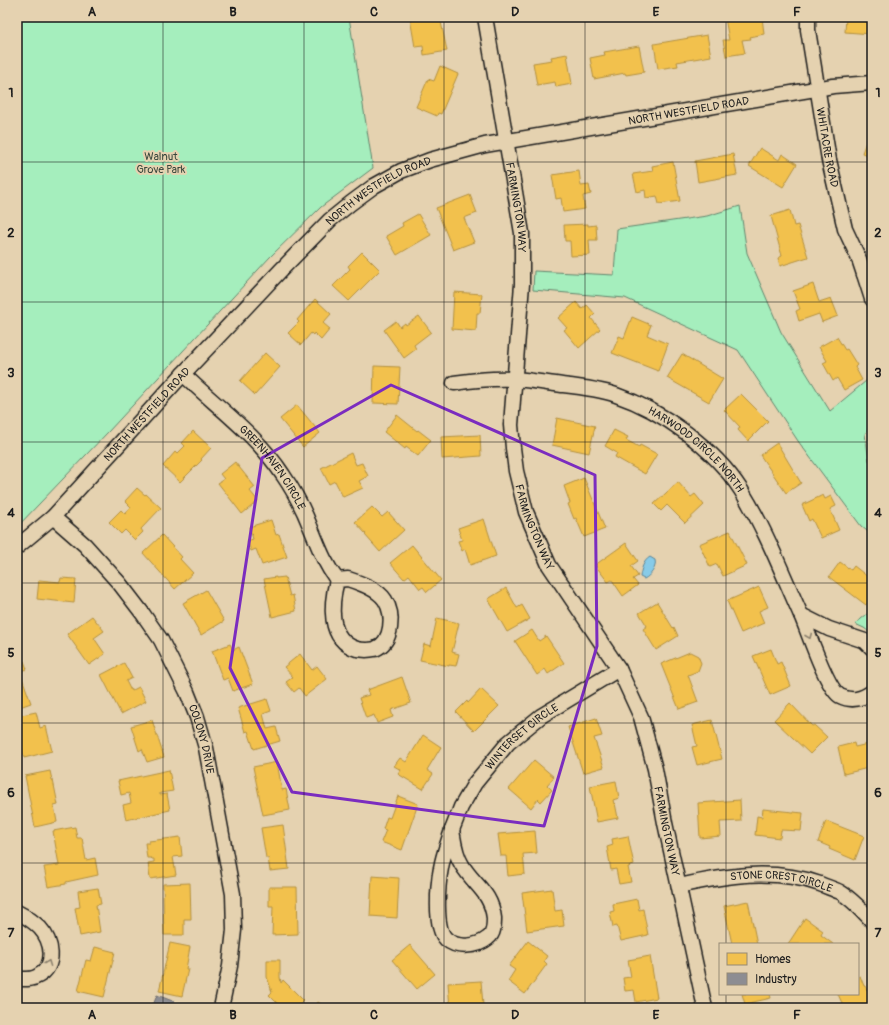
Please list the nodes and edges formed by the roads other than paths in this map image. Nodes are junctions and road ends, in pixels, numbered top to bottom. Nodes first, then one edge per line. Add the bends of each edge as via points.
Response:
1 (485, 17) edge
2 (808, 17) edge
3 (872, 83) edge
4 (818, 88) junction
5 (506, 142) junction
6 (868, 277) edge
7 (872, 299) edge
8 (183, 374) junction
9 (514, 379) junction
10 (454, 383) dead end
11 (53, 517) junction
12 (17, 548) edge
13 (337, 580) junction
14 (801, 615) junction
15 (872, 648) edge
16 (619, 669) junction
17 (872, 692) edge
18 (452, 830) junction
19 (679, 886) junction
20 (17, 912) edge
21 (872, 921) edge
22 (17, 979) edge
23 (221, 1008) edge
24 (705, 1008) edge

1 - 5 street, FARMINGTON WAY
2 - 4 street, WHITACRE ROAD
3 - 4 street, NORTH WESTFIELD ROAD
4 - 5 street, NORTH WESTFIELD ROAD
4 - 6 street, WHITACRE ROAD via 829,160 845,229
5 - 8 street, NORTH WESTFIELD ROAD via 430,160 401,171 351,202 281,270
5 - 9 street, FARMINGTON WAY via 522,233 522,284
6 - 7 street, WHITACRE ROAD
8 - 11 street, NORTH WESTFIELD ROAD
8 - 13 street, GREENHAVEN CIRCLE via 270,455 301,505 326,565
9 - 10 street, HARWOOD CIRCLE NORTH
9 - 14 street, HARWOOD CIRCLE NORTH via 580,387 616,395 651,411 686,433 726,470 741,490 770,542
9 - 16 street, FARMINGTON WAY via 511,424 513,448 526,512 549,565
11 - 12 street, NORTH WESTFIELD ROAD
11 - 23 street, COLONY DRIVE via 85,545 143,614 161,640 197,717 206,748 233,894 234,930
13 - 13 street via 332,617 336,630 344,642 352,647 362,650 375,648 389,634 391,626 389,608 384,599 366,585 348,579
14 - 15 street via 830,629 865,641
14 -> 17 street, HARWOOD CIRCLE NORTH via 831,687 839,695 851,700 863,698
16 - 18 street, WINTERSET CIRCLE via 541,716 508,743 475,783
16 - 19 street, FARMINGTON WAY via 635,700 646,733
18 - 18 street, WINTERSET CIRCLE via 440,870 439,919 446,939 457,946 467,946 489,938 493,931 494,919 486,894 468,874 456,854
19 - 21 street, STONE CREST CIRCLE via 706,879 748,874 795,877 840,892
19 - 24 street, FARMINGTON WAY
22 -> 20 street via 28,980 38,976 47,969 51,961 48,941 40,928

